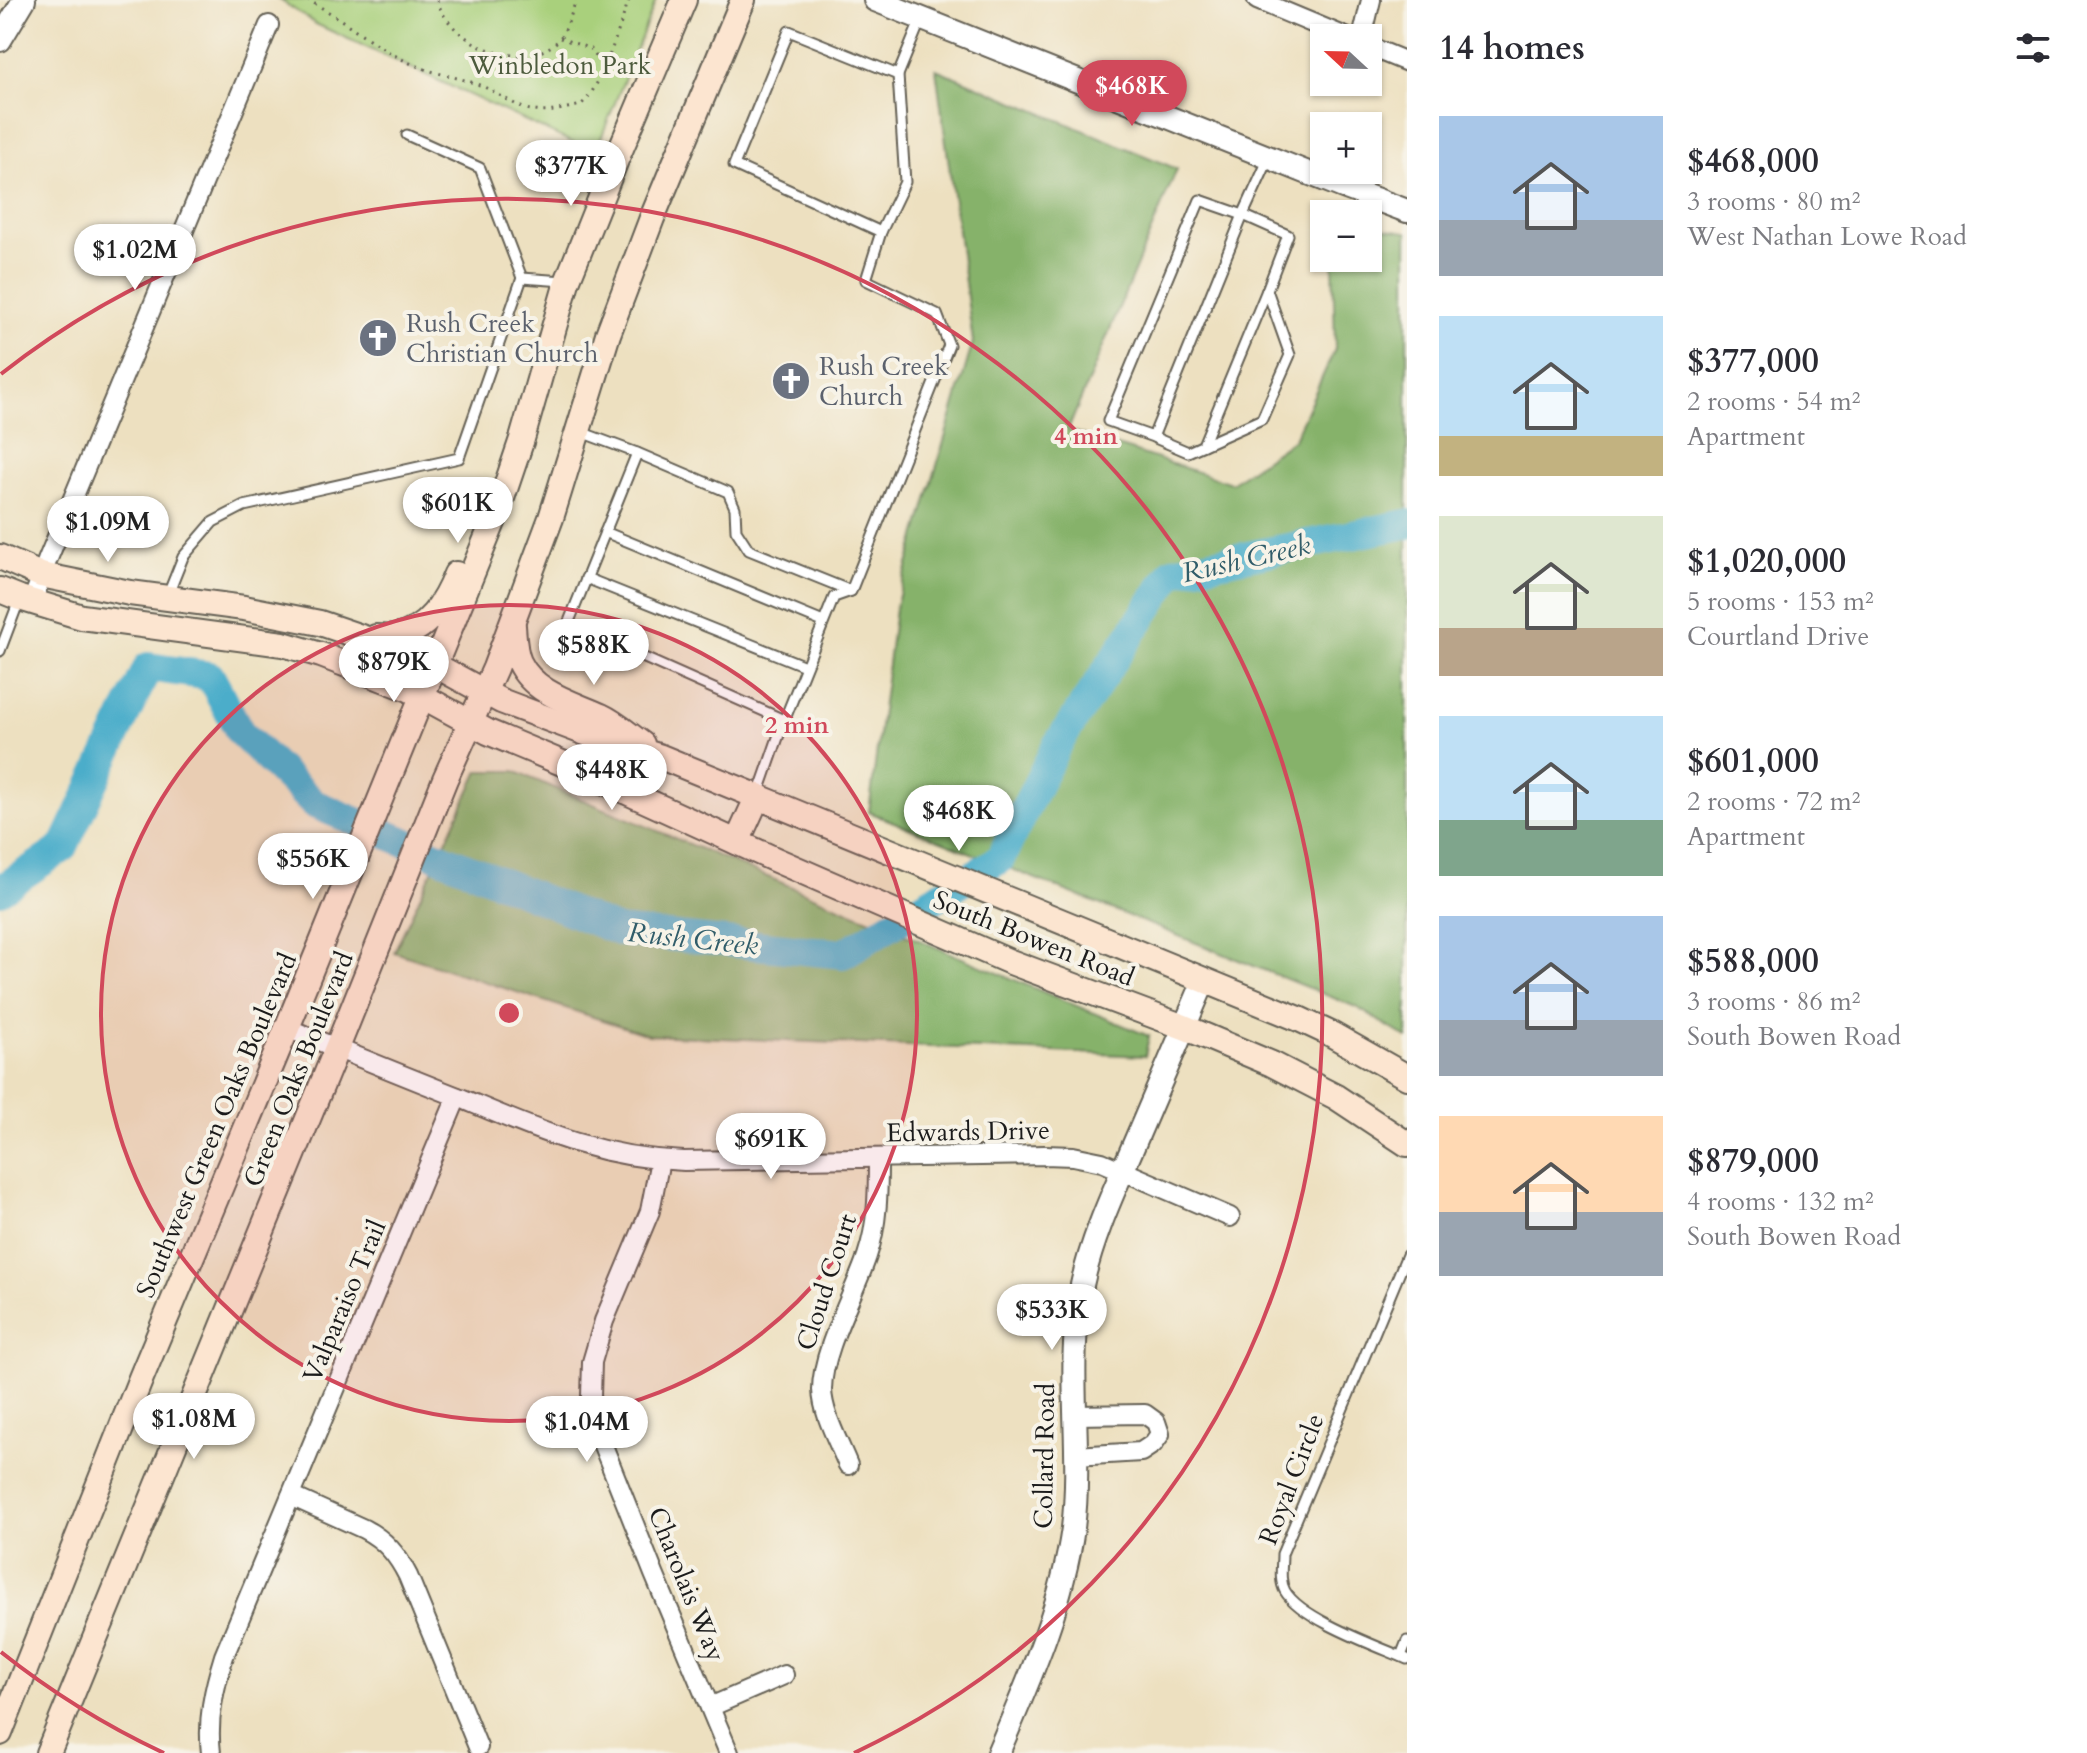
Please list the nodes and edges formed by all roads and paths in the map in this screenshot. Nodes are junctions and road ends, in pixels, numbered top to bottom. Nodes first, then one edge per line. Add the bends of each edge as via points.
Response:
1 (24, 0) edge
2 (307, 0) edge
3 (437, 0) edge
4 (576, 0) edge
5 (629, 0) edge
6 (684, 0) edge
7 (743, 0) edge
8 (875, 0) edge
9 (1257, 0) edge
10 (1371, 0) edge
11 (921, 19) junction
12 (1314, 24) edge
13 (1365, 24) edge
14 (269, 25) dead end
15 (560, 38) junction
16 (0, 40) edge
17 (1382, 52) edge
18 (1407, 62) edge
19 (605, 64) junction
20 (642, 68) dead end
21 (898, 75) junction
22 (407, 135) dead end
23 (1269, 158) junction
24 (1407, 211) edge
25 (1243, 215) junction
26 (881, 232) junction
27 (522, 278) junction
28 (567, 282) junction
29 (1267, 290) junction
30 (578, 431) junction
31 (1153, 437) junction
32 (522, 439) junction
33 (1203, 445) junction
34 (637, 453) junction
35 (605, 532) junction
36 (0, 557) edge
37 (41, 575) junction
38 (586, 578) junction
39 (851, 591) junction
40 (17, 597) edge
41 (167, 599) junction
42 (823, 622) junction
43 (513, 623) junction
44 (166, 629) junction
45 (365, 637) junction
46 (0, 651) edge
47 (436, 666) junction
48 (805, 666) junction
49 (485, 692) junction
50 (423, 697) junction
51 (784, 720) junction
52 (471, 722) junction
53 (661, 757) junction
54 (758, 796) junction
55 (737, 842) junction
56 (1204, 981) junction
57 (1184, 1027) junction
58 (287, 1028) junction
59 (337, 1048) junction
60 (1407, 1077) edge
61 (457, 1097) junction
62 (1407, 1144) edge
63 (878, 1158) junction
64 (660, 1160) junction
65 (1123, 1170) junction
66 (1230, 1217) dead end
67 (1407, 1255) edge
68 (1074, 1415) junction
69 (1075, 1456) junction
70 (848, 1465) dead end
71 (291, 1496) junction
72 (1407, 1641) edge
73 (1404, 1658) edge
74 (784, 1675) dead end
75 (710, 1707) junction
76 (0, 1733) edge
77 (478, 1747) dead end
78 (48, 1753) edge
79 (211, 1753) edge
80 (729, 1753) edge
81 (998, 1753) edge

1 - 16 street
2 - 19 path via 412,64 482,86 535,111 580,105
3 - 15 path via 455,29 475,45 504,54 544,51
4 - 15 path
5 - 19 path
6 - 28 main road, Southwest Green Oaks Boulevard
7 - 30 main road, Green Oaks Boulevard via 646,233
8 - 11 street
9 - 12 street
10 - 13 street
11 - 21 lane
11 - 23 street
14 - 37 street
15 - 19 path via 591,49
17 - 18 street
19 - 20 path
21 - 26 lane via 905,182
21 - 26 lane via 789,31 734,165
22 - 27 lane via 480,168
23 - 24 street
23 - 25 lane
25 - 29 lane via 1288,235
25 - 31 lane
25 - 31 lane via 1200,200 1108,421
26 - 39 lane via 866,280 937,314 949,345
27 - 28 lane
27 - 41 lane via 459,458 244,506 213,522 183,557
28 - 32 main road, Southwest Green Oaks Boulevard
29 - 33 lane
29 - 33 lane via 1290,355 1262,419
30 - 34 lane
30 - 43 main road, Green Oaks Boulevard
31 - 33 lane via 1188,452
32 - 45 main road via 434,615 396,637
32 - 47 main road, Southwest Green Oaks Boulevard
34 - 35 lane
34 - 39 lane via 728,492 736,530 749,550
35 - 38 lane
35 - 42 lane
36 - 37 main road, South Bowen Road
37 - 40 street
37 - 41 main road, South Bowen Road
38 - 48 lane
38 - 51 lane via 568,624
39 - 42 lane via 834,597
40 - 44 main road, South Bowen Road via 82,617
40 - 46 lane
41 - 44 main road
41 - 45 main road, South Bowen Road via 244,608
42 - 48 lane
43 - 49 main road, Green Oaks Boulevard
43 - 53 main road via 520,663 532,678 555,697 605,717
44 - 50 main road, South Bowen Road via 283,644
45 - 47 main road, South Bowen Road
47 - 49 main road, South Bowen Road
47 - 50 main road, Southwest Green Oaks Boulevard
48 - 51 lane
49 - 52 main road, Green Oaks Boulevard
49 - 53 main road, South Bowen Road
50 - 52 main road, South Bowen Road
50 - 58 main road, Southwest Green Oaks Boulevard
51 - 54 lane
52 - 55 main road, South Bowen Road
52 - 59 main road, Green Oaks Boulevard
53 - 54 main road, South Bowen Road
54 - 55 main road
54 - 56 main road, South Bowen Road
55 - 57 main road, South Bowen Road via 1008,961
56 - 57 street, Collard Road
56 - 60 main road, South Bowen Road via 1310,1024
57 - 62 main road, South Bowen Road via 1306,1080
57 - 65 street, Collard Road
58 - 59 street, Edwards Drive
58 - 76 main road, Southwest Green Oaks Boulevard
59 - 61 street, Edwards Drive
59 - 78 main road, Green Oaks Boulevard
61 - 64 street, Edwards Drive via 571,1142
61 - 71 street, Valparaiso Trail
63 - 64 street, Edwards Drive
63 - 65 street, Edwards Drive via 1059,1155
63 - 70 street, Cloud Court via 874,1234 827,1355 823,1379 824,1404
64 - 75 street, Charolais Way via 650,1211 592,1362 591,1396 600,1438
65 - 66 street, Edwards Drive
65 - 68 street, Collard Road via 1081,1288
67 - 73 lane, Royal Circle via 1282,1554 1281,1580 1292,1601 1322,1621
68 - 69 street, Collard Road
68 - 69 street via 1145,1414 1160,1434 1141,1452
69 - 81 street, Collard Road via 1073,1528 1060,1588 1037,1662
71 - 77 street via 376,1535 393,1550
71 - 79 street, Valparaiso Trail via 224,1656 212,1704
72 - 73 lane
74 - 75 street
75 - 80 street, Charolais Way

